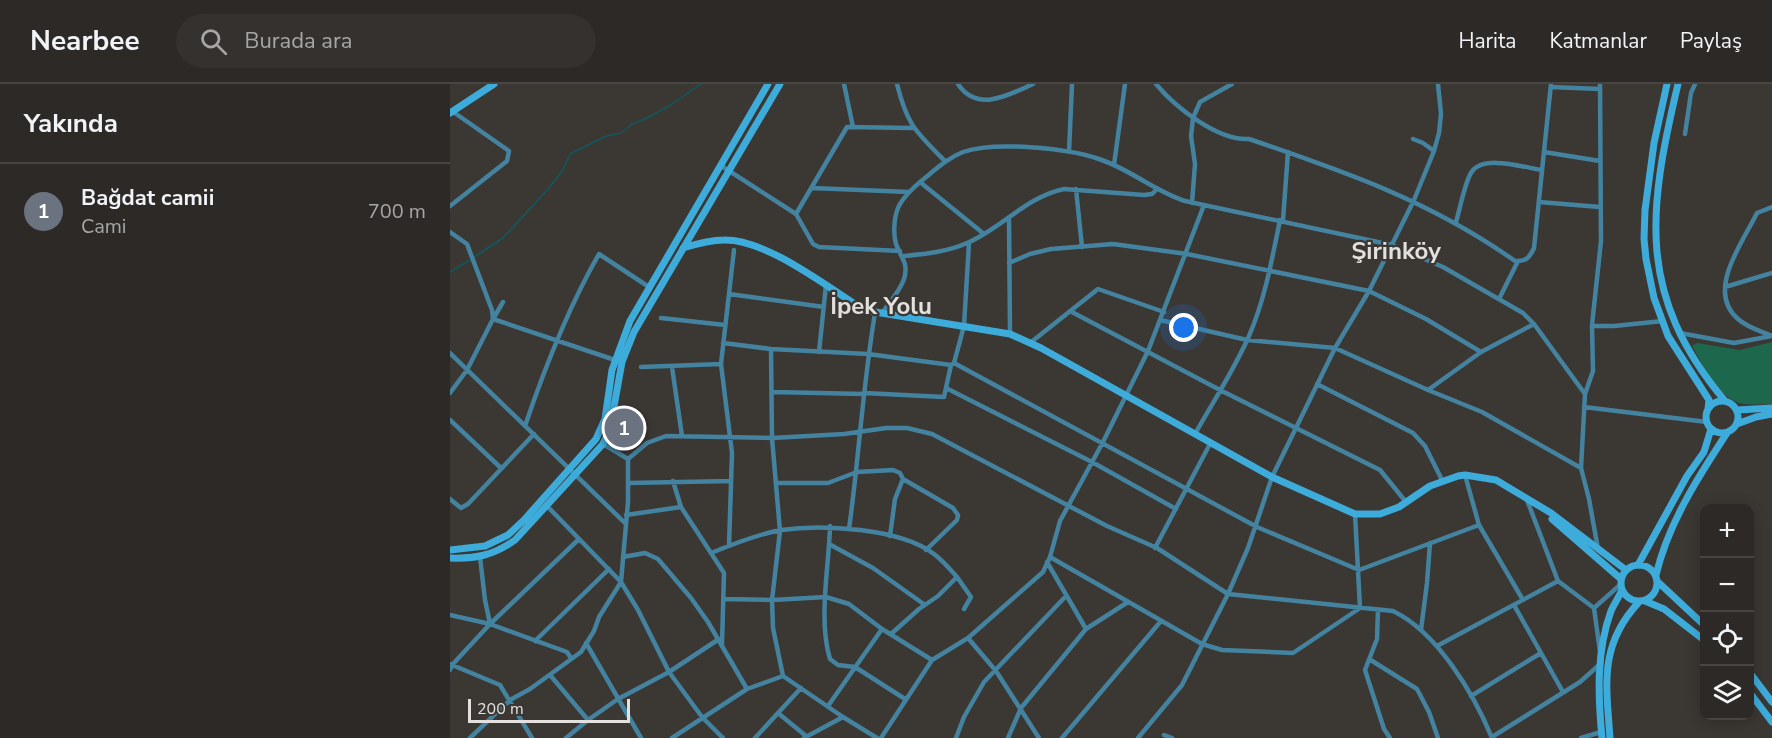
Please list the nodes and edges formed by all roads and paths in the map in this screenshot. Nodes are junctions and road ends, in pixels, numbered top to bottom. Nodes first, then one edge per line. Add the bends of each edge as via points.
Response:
1 (494, 84) edge
2 (768, 84) edge
3 (780, 84) edge
4 (844, 84) edge
5 (897, 84) edge
6 (958, 84) edge
7 (1072, 84) edge
8 (1125, 84) edge
9 (1156, 84) edge
10 (1232, 84) edge
11 (1438, 84) edge
12 (1667, 84) edge
13 (1678, 84) edge
14 (1695, 84) edge
15 (1031, 85) edge
16 (1551, 85) edge
17 (1600, 86) edge
18 (451, 111) edge
19 (1193, 118) junction
20 (853, 127) junction
21 (913, 128) junction
22 (1685, 134) dead end
23 (1413, 138) dead end
24 (1434, 151) junction
25 (1069, 152) junction
26 (1288, 152) junction
27 (1544, 152) junction
28 (1600, 161) junction
29 (945, 162) junction
30 (720, 165) junction
31 (1114, 165) junction
32 (1541, 170) junction
33 (728, 171) junction
34 (920, 182) junction
35 (812, 188) junction
36 (1076, 189) junction
37 (1157, 189) junction
38 (909, 192) junction
39 (1414, 200) junction
40 (1539, 202) junction
41 (1192, 203) junction
42 (1204, 205) junction
43 (450, 206) edge
44 (1600, 207) junction
45 (1772, 207) edge
46 (796, 214) junction
47 (1009, 217) junction
48 (1282, 220) junction
49 (1456, 222) junction
50 (450, 232) edge
51 (984, 234) junction
52 (969, 243) junction
53 (1392, 245) junction
54 (1082, 247) junction
55 (682, 248) junction
56 (734, 250) dead end
57 (902, 254) junction
58 (1187, 254) junction
59 (1518, 261) junction
60 (1010, 263) junction
61 (1270, 271) junction
62 (1772, 273) edge
63 (826, 285) junction
64 (1725, 286) junction
65 (650, 287) junction
66 (1369, 291) junction
67 (729, 294) junction
68 (1499, 299) junction
69 (503, 302) dead end
70 (824, 307) junction
71 (1070, 311) junction
72 (1164, 312) junction
73 (878, 313) junction
74 (661, 318) dead end
75 (493, 319) junction
76 (1161, 320) junction
77 (1663, 321) junction
78 (1534, 324) junction
79 (725, 325) junction
80 (964, 326) junction
81 (1592, 326) junction
82 (1678, 333) junction
83 (1010, 334) junction
84 (1772, 336) edge
85 (1247, 340) junction
86 (558, 341) junction
87 (723, 343) junction
88 (1030, 343) junction
89 (1335, 348) junction
90 (771, 349) junction
91 (1148, 351) junction
92 (819, 352) junction
93 (1481, 352) junction
94 (450, 353) edge
95 (868, 354) junction
96 (615, 360) junction
97 (721, 364) junction
98 (952, 364) junction
99 (641, 367) dead end
100 (672, 367) junction
101 (467, 370) junction
102 (1317, 384) junction
103 (946, 388) junction
104 (1220, 390) junction
105 (1428, 390) junction
106 (772, 392) junction
107 (450, 393) edge
108 (864, 393) junction
109 (1585, 394) junction
110 (1126, 395) junction
111 (1725, 401) junction
112 (1584, 407) junction
113 (1772, 408) edge
114 (1708, 409) junction
115 (1737, 410) junction
116 (1772, 414) edge
117 (450, 420) edge
118 (1707, 422) junction
119 (1737, 424) junction
120 (525, 426) junction
121 (1297, 429) junction
122 (1711, 429) junction
123 (859, 432) junction
124 (1727, 433) junction
125 (534, 434) junction
126 (1195, 434) junction
127 (682, 436) junction
128 (730, 436) junction
129 (772, 438) junction
130 (1103, 442) junction
131 (1211, 442) junction
132 (603, 444) junction
133 (628, 459) junction
134 (1092, 462) junction
135 (501, 468) junction
136 (568, 468) junction
137 (1581, 468) junction
138 (856, 472) junction
139 (574, 474) junction
140 (1465, 475) junction
141 (1272, 477) junction
142 (903, 479) junction
143 (1442, 480) junction
144 (673, 481) junction
145 (730, 481) junction
146 (629, 483) junction
147 (776, 483) junction
148 (1187, 488) junction
149 (450, 499) edge
150 (1529, 499) junction
151 (1406, 502) junction
152 (1069, 505) junction
153 (547, 506) junction
154 (681, 507) junction
155 (1176, 508) junction
156 (1355, 513) junction
157 (626, 515) junction
158 (626, 524) junction
159 (1479, 525) junction
160 (830, 526) junction
161 (1257, 527) junction
162 (849, 529) junction
163 (780, 531) junction
164 (890, 537) junction
165 (579, 539) junction
166 (1430, 543) junction
167 (829, 544) junction
168 (729, 546) junction
169 (1155, 548) junction
170 (450, 549) edge
171 (1598, 549) junction
172 (926, 550) junction
173 (711, 553) junction
174 (623, 556) junction
175 (480, 557) junction
176 (450, 558) edge
177 (1048, 560) junction
178 (1638, 565) junction
179 (609, 569) junction
180 (1359, 570) junction
181 (1626, 570) junction
182 (957, 577) junction
183 (1657, 579) junction
184 (1558, 581) junction
185 (621, 582) junction
186 (1622, 584) junction
187 (1228, 594) junction
188 (1066, 596) junction
189 (826, 597) junction
190 (723, 599) junction
191 (772, 600) junction
192 (1523, 600) junction
193 (1642, 601) junction
194 (1128, 602) junction
195 (925, 605) junction
196 (1514, 605) junction
197 (1360, 608) junction
198 (1594, 608) junction
199 (964, 609) dead end
200 (1378, 610) junction
201 (450, 615) edge
202 (1161, 621) junction
203 (1700, 621) edge
204 (490, 624) junction
205 (882, 629) junction
206 (1086, 629) junction
207 (1421, 630) junction
208 (891, 634) junction
209 (1700, 637) edge
210 (968, 638) junction
211 (719, 639) junction
212 (535, 641) junction
213 (586, 643) junction
214 (1202, 644) junction
215 (1437, 646) junction
216 (722, 649) junction
217 (1541, 653) junction
218 (1600, 655) junction
219 (571, 658) junction
220 (1369, 659) junction
221 (932, 660) junction
222 (1600, 664) junction
223 (451, 666) edge
224 (855, 667) junction
225 (996, 671) junction
226 (669, 672) junction
227 (550, 675) junction
228 (783, 676) junction
229 (1754, 679) edge
230 (801, 688) junction
231 (747, 689) junction
232 (1563, 692) junction
233 (1471, 696) junction
234 (618, 699) junction
235 (905, 699) junction
236 (1754, 699) edge
237 (510, 700) junction
238 (1772, 702) edge
239 (828, 706) junction
240 (1021, 708) junction
241 (778, 713) junction
242 (702, 717) junction
243 (843, 717) junction
244 (588, 720) junction
245 (1772, 722) edge
246 (576, 732) junction
247 (1164, 735) dead end
248 (1602, 735) edge
249 (805, 737) edge
250 (1492, 737) edge
251 (471, 738) edge
252 (532, 738) edge
253 (566, 738) edge
254 (580, 738) edge
255 (641, 738) edge
256 (672, 738) edge
257 (723, 738) edge
258 (755, 738) edge
259 (879, 738) edge
260 (956, 738) edge
261 (1008, 738) edge
262 (1039, 738) edge
263 (1062, 738) edge
264 (1138, 738) edge
265 (1172, 738) edge
266 (1390, 738) edge
267 (1438, 738) edge
268 (1581, 738) edge
269 (1610, 738) edge

1 - 18 main road
2 - 30 main road
3 - 33 main road
4 - 20 street
5 - 21 street
6 - 15 street via 970,96 987,100
7 - 25 street
8 - 31 street
9 - 19 street via 1170,101
10 - 19 street via 1200,102
11 - 24 street via 1441,114
12 - 77 main road via 1654,144 1644,239 1654,298
13 - 82 main road via 1660,171 1655,239 1662,287
14 - 22 street
16 - 17 street
16 - 27 street
17 - 28 street
18 - 43 street via 509,151 507,161
19 - 26 street via 1232,136
19 - 41 street
20 - 21 street
20 - 35 street via 847,127
21 - 29 street
23 - 24 street
24 - 39 street
25 - 29 street via 980,149
25 - 31 street
26 - 39 street
26 - 48 street
27 - 28 street
27 - 32 street
28 - 44 street
29 - 34 street
30 - 33 street
30 - 65 main road
31 - 37 street
32 - 40 street
32 - 49 street via 1497,162 1478,165 1471,174
33 - 46 street
33 - 55 main road
34 - 38 street
34 - 51 street
35 - 38 street
35 - 46 street
36 - 37 street via 1144,195
36 - 47 street via 1039,196
36 - 54 street
37 - 41 street
38 - 57 street via 898,207 895,220 895,238
39 - 49 street
39 - 53 street
40 - 44 street
40 - 59 street via 1534,248 1529,258
41 - 42 street
42 - 48 street
42 - 58 street
44 - 81 street via 1601,241
45 - 64 street via 1757,213 1731,264
46 - 57 street via 819,247
47 - 51 street
47 - 60 street
48 - 53 street
48 - 61 street
49 - 59 street
50 - 75 street via 467,244
51 - 52 street
52 - 57 street via 950,250
52 - 80 street
53 - 66 street
53 - 68 street via 1443,267
54 - 58 street via 1119,244
54 - 60 street via 1051,249
55 - 63 main road via 723,239 742,242 782,259
55 - 132 main road via 627,348 610,429
56 - 67 street
57 - 73 street via 904,280
58 - 61 street
58 - 72 street
59 - 68 street
60 - 83 street
61 - 66 street
61 - 85 street
62 - 64 street
63 - 70 street
63 - 73 main road via 858,306
64 - 84 street via 1731,312 1749,327
65 - 86 street via 599,254
65 - 96 main road via 630,321
66 - 89 street
66 - 93 street
67 - 70 street
67 - 79 street
68 - 78 street
69 - 75 street
70 - 92 street
71 - 72 street via 1098,289
71 - 88 street
71 - 91 street
72 - 76 street
73 - 80 main road
73 - 95 street
74 - 79 street
75 - 86 street
75 - 101 street
76 - 85 street
76 - 91 street
77 - 81 street
77 - 114 main road via 1668,336 1709,400
78 - 93 street
78 - 109 street
79 - 87 street
80 - 83 main road
80 - 98 street
81 - 109 street via 1593,370
82 - 84 street via 1734,343
82 - 111 main road
83 - 88 main road
85 - 89 street
85 - 104 street
86 - 96 street
86 - 120 street
87 - 90 street
87 - 97 street
88 - 110 main road
89 - 102 street
89 - 105 street
90 - 92 street
90 - 106 street
91 - 104 street
91 - 110 street
92 - 95 street
93 - 105 street
94 - 101 street
95 - 98 street
95 - 108 street
96 - 136 main road via 599,433
97 - 100 street
97 - 128 street
98 - 103 street
98 - 130 street
99 - 100 street
100 - 127 street
101 - 107 street
101 - 120 street
102 - 121 street
102 - 143 street via 1413,433 1425,446
103 - 108 street via 944,397
103 - 134 street
104 - 121 street
104 - 126 street
105 - 137 street via 1482,412
106 - 108 street
106 - 129 street
108 - 123 street
109 - 112 street
110 - 126 main road
110 - 130 street
111 - 114 main road
111 - 115 main road
112 - 118 street
112 - 137 street
113 - 115 main road
114 - 118 main road
115 - 119 main road
116 - 119 main road
117 - 135 street
118 - 122 main road
119 - 124 main road
120 - 125 street
121 - 141 street
121 - 151 street via 1380,470
122 - 124 main road
122 - 178 main road via 1704,452
123 - 129 street
123 - 138 street
123 - 152 street via 907,428 932,434
124 - 183 main road via 1669,533 1661,551
125 - 135 street
125 - 136 street
126 - 131 main road
127 - 128 street
127 - 133 street via 656,439
128 - 129 street
128 - 145 street
129 - 147 street
130 - 134 street
130 - 148 street
131 - 141 main road
131 - 148 street
132 - 133 street
132 - 139 main road
133 - 146 street
134 - 152 street
134 - 155 street
135 - 149 street via 468,504 461,508
136 - 139 street
136 - 170 main road via 503,539 478,548
137 - 171 street
138 - 142 street via 893,470
138 - 147 street via 828,483
138 - 162 street
139 - 153 main road
139 - 158 street
140 - 143 main road
140 - 150 main road via 1496,480
140 - 159 street
141 - 156 main road
141 - 161 street
142 - 164 street
142 - 172 street via 958,514 957,520
143 - 151 main road
144 - 145 street
144 - 146 street
144 - 154 street
145 - 168 street
146 - 157 street
147 - 163 street
148 - 155 street
148 - 161 street
150 - 171 main road
150 - 184 street
150 - 186 main road
151 - 156 main road via 1380,514
152 - 169 street
152 - 177 street via 1060,520
153 - 165 street
153 - 175 main road via 515,540
154 - 157 street
154 - 173 street
155 - 169 street
156 - 180 street
157 - 158 street
158 - 174 street
159 - 166 street
159 - 192 street
160 - 162 street
160 - 163 street
160 - 167 street
161 - 180 street
161 - 187 street
162 - 164 street
163 - 168 street
163 - 191 street
164 - 172 street
165 - 179 street
165 - 204 street
166 - 180 street
166 - 207 street
167 - 189 street
167 - 195 street via 873,568
168 - 173 street
169 - 187 street
171 - 181 main road
172 - 182 street
173 - 190 street via 724,573
174 - 185 street
174 - 211 street via 645,553 658,559
175 - 176 main road
175 - 204 street
177 - 188 street
177 - 194 street
177 - 210 street via 1043,572
178 - 181 main road
178 - 183 main road via 1648,567
179 - 185 street
179 - 212 street
180 - 197 street
181 - 186 main road
182 - 195 street
182 - 199 street via 971,597
183 - 193 main road via 1653,596
183 - 203 main road
184 - 192 street
184 - 198 street
185 - 213 street
185 - 226 street
186 - 193 main road via 1629,598
186 - 198 street
186 - 218 main road
187 - 197 street
187 - 214 street
188 - 206 street
188 - 225 street
189 - 191 street
189 - 205 street via 849,604
189 - 224 street via 826,647 830,659
190 - 191 street
190 - 216 street
191 - 228 street via 773,628
192 - 196 street
193 - 209 main road via 1664,609
193 - 269 main road via 1621,623 1609,655 1606,691
194 - 202 street
194 - 206 street
195 - 208 street
196 - 215 street
196 - 217 street
197 - 200 street
197 - 214 street via 1293,652 1222,650
198 - 218 street
200 - 207 street via 1393,611
200 - 220 street via 1377,639
201 - 204 street
202 - 214 street
202 - 263 street
204 - 212 street
204 - 223 street
205 - 208 street
205 - 224 street
206 - 240 street
207 - 215 street
208 - 221 street
210 - 221 street
210 - 225 street
211 - 216 street
211 - 226 street
212 - 219 street via 567,652
213 - 219 street
213 - 234 street
214 - 264 street via 1182,685
215 - 233 street
216 - 231 street
217 - 232 street
217 - 233 street
218 - 222 main road
219 - 227 street
220 - 266 street via 1366,677
220 - 267 street via 1417,689
221 - 235 street
222 - 232 street
222 - 248 main road
223 - 237 street via 500,686
224 - 235 street
224 - 239 street
225 - 240 street
225 - 260 street via 984,682
226 - 234 street
226 - 242 street
227 - 237 street
227 - 244 street
228 - 230 street
228 - 231 street
229 - 238 main road
230 - 239 street
230 - 241 street
231 - 242 street
232 - 250 street
233 - 250 street
234 - 244 street
234 - 255 street
235 - 259 street
236 - 245 main road
237 - 251 street
237 - 252 street
239 - 243 street
240 - 261 street
240 - 262 street
241 - 249 street
241 - 258 street
242 - 256 street
242 - 257 street
243 - 249 street
243 - 259 street
244 - 246 street
246 - 253 street
246 - 254 street
247 - 265 street
248 - 268 street

